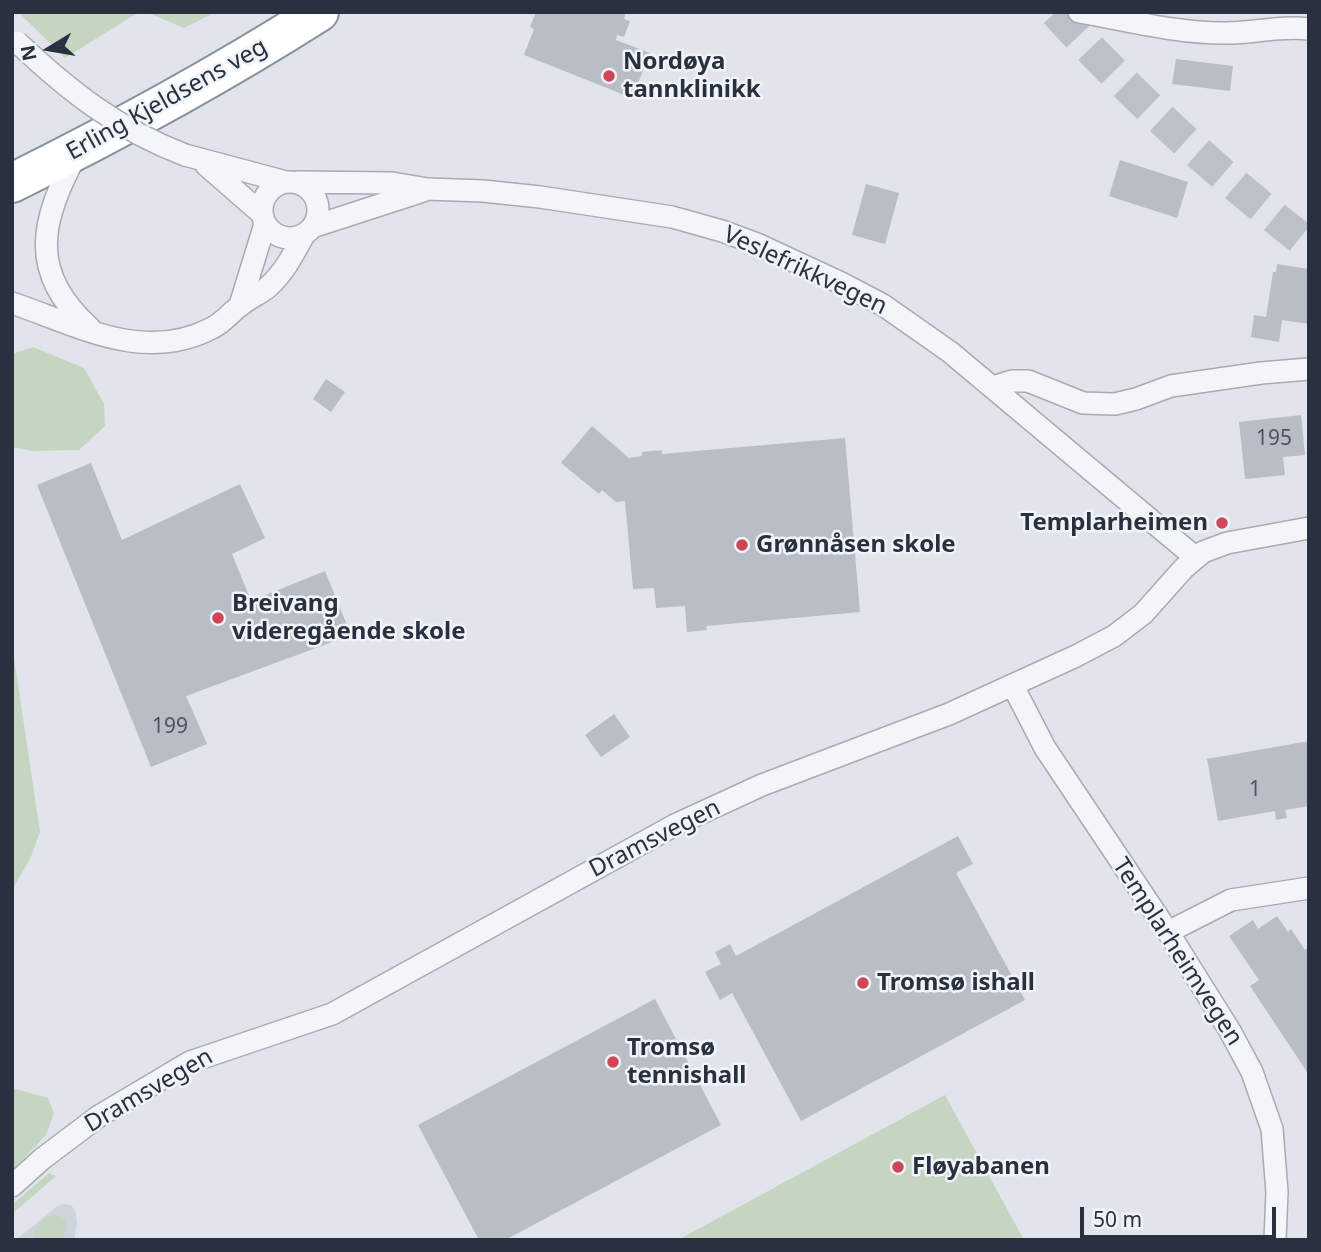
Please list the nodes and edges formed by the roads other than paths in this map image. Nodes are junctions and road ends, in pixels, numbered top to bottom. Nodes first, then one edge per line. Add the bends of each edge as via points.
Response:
1 (319, 12) edge
2 (1079, 12) edge
3 (1309, 29) edge
4 (15, 40) edge
5 (79, 150) junction
6 (193, 158) junction
7 (291, 182) junction
8 (12, 183) edge
9 (428, 189) junction
10 (263, 219) junction
11 (308, 231) junction
12 (12, 303) edge
13 (240, 305) junction
14 (100, 336) junction
15 (1309, 369) edge
16 (993, 387) junction
17 (1309, 528) edge
18 (1196, 558) junction
19 (1013, 685) junction
20 (1309, 888) edge
21 (1168, 932) junction
22 (12, 1186) edge
23 (1275, 1240) edge

1 - 5 highway, Erling Kjeldsens veg via 243,61
2 - 3 street via 1196,32
4 - 6 street, Veslefrikkvegen, bridge via 100,113
5 - 8 highway, Erling Kjeldsens veg
5 - 14 street via 52,205 48,257 62,299
6 - 7 street, Veslefrikkvegen
6 - 10 street, Veslefrikkvegen
7 - 9 street, Veslefrikkvegen via 392,183
7 - 10 street via 267,192
7 - 11 street via 307,187 318,206
9 - 11 street, Veslefrikkvegen
9 - 16 street, Veslefrikkvegen via 552,198 672,217 722,231 883,305
10 - 11 street via 282,237
10 - 13 street
11 - 13 street via 268,287
12 - 14 street
13 - 14 street via 214,327 179,340 139,343
15 - 16 street via 1171,386 1115,404 1083,402 1028,382
16 - 18 street, Veslefrikkvegen
17 - 18 street, Dramsvegen via 1227,542
18 - 19 street, Dramsvegen via 1143,614 1114,636
19 - 21 street, Templarheimvegen via 1052,759
19 - 22 street, Dramsvegen via 762,785 675,825 332,1014 190,1062 99,1116
20 - 21 street via 1231,900
21 - 23 street, Templarheimvegen via 1230,1031 1266,1108 1274,1146

